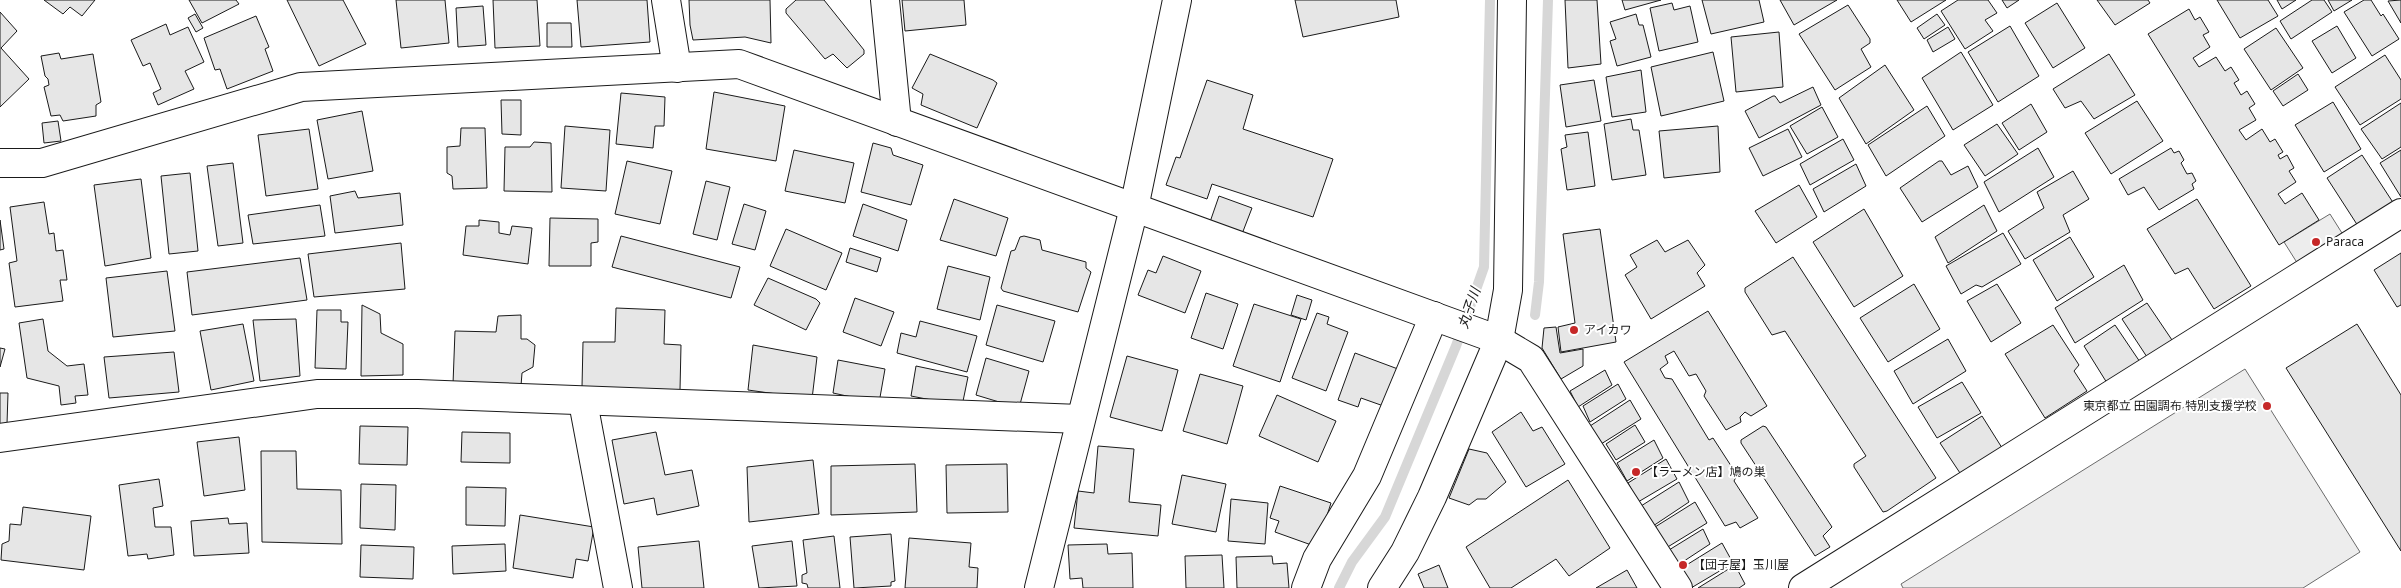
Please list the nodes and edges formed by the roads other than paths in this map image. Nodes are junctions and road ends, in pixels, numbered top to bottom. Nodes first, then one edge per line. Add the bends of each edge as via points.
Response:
1 (666, 0) edge
2 (885, 0) edge
3 (1177, 0) edge
4 (1512, 0) edge
5 (677, 68) junction
6 (897, 122) junction
7 (0, 163) edge
8 (1134, 208) junction
9 (2401, 213) edge
10 (1434, 316) junction
11 (1499, 340) junction
12 (583, 402) junction
13 (1080, 419) junction
14 (0, 438) edge
15 (618, 588) edge
16 (1038, 588) edge
17 (1306, 588) edge
18 (1382, 588) edge
19 (1678, 588) edge
20 (1803, 588) edge

1 - 5 street
2 - 6 street
3 - 8 street
4 - 11 street via 1508,290
5 - 6 street via 739,64
5 - 7 street via 301,87 42,163
6 - 8 street
8 - 10 street
8 - 13 street
9 - 20 street
10 - 11 street
10 - 17 street via 1367,476 1317,559
11 - 18 street via 1428,505 1405,552
11 - 19 street via 1531,358
12 - 13 street
12 - 14 street via 418,394 317,394
12 - 15 street
13 - 16 street

